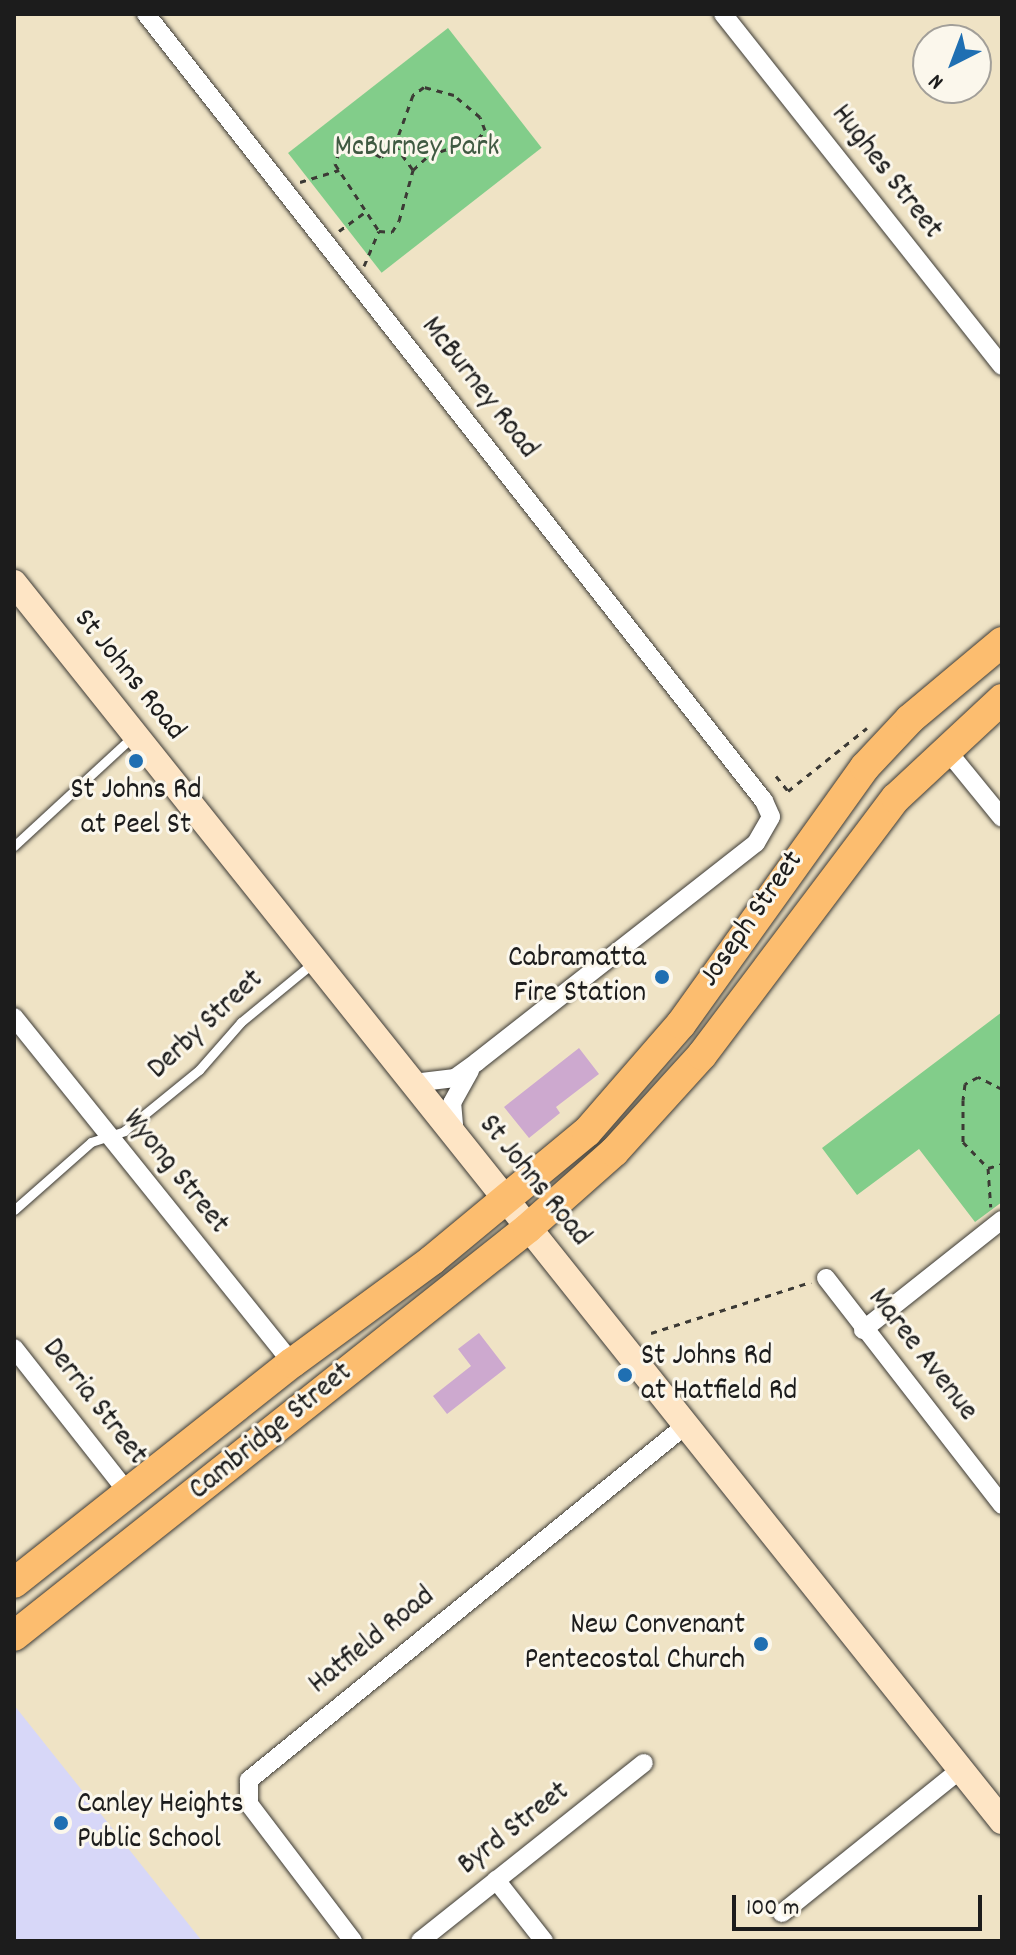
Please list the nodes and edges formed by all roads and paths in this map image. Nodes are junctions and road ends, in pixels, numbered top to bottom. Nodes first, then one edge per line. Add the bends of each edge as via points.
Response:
1 (146, 14) edge
2 (723, 14) edge
3 (395, 145) junction
4 (339, 170) junction
5 (413, 170) junction
6 (285, 187) junction
7 (366, 212) junction
8 (379, 231) junction
9 (326, 240) junction
10 (357, 280) junction
11 (1002, 366) edge
12 (14, 583) edge
13 (1002, 642) edge
14 (1002, 699) edge
15 (134, 735) junction
16 (945, 748) junction
17 (776, 776) dead end
18 (788, 791) dead end
19 (764, 801) joint
20 (1002, 818) edge
21 (14, 846) edge
22 (316, 960) junction
23 (14, 1017) edge
24 (477, 1062) junction
25 (413, 1083) junction
26 (1002, 1089) edge
27 (108, 1136) junction
28 (455, 1136) junction
29 (1002, 1164) edge
30 (988, 1168) junction
31 (506, 1200) junction
32 (14, 1210) edge
33 (1000, 1222) edge
34 (528, 1228) junction
35 (826, 1278) joint
36 (863, 1330) junction
37 (651, 1333) dead end
38 (14, 1348) edge
39 (292, 1363) junction
40 (686, 1425) junction
41 (128, 1493) junction
42 (1002, 1505) edge
43 (14, 1583) edge
44 (14, 1636) edge
45 (644, 1763) dead end
46 (961, 1769) junction
47 (1002, 1821) edge
48 (496, 1880) junction
49 (782, 1913) dead end
50 (353, 1941) edge
51 (420, 1941) edge
52 (544, 1941) edge

1 - 6 street, McBurney Road
2 - 11 street, Hughes Street
3 - 4 path via 381,157 351,142 339,152
3 - 5 path
3 - 5 path via 413,95 424,87 454,95 480,117 485,130 478,139 429,155
4 - 6 path
4 - 7 path
5 - 8 path via 399,221 392,232
6 - 9 street, McBurney Road
7 - 8 path
7 - 9 path
8 - 10 path
9 - 10 street, McBurney Road
10 - 19 street, McBurney Road
12 - 15 main road, St Johns Road
13 - 31 highway, Joseph Street via 880,750 812,835 640,1076 587,1132
14 - 16 highway, Joseph Street
15 - 21 lane
15 - 22 main road, St Johns Road
16 - 20 street
16 - 34 highway, Joseph Street via 874,824 667,1097
17 - 18 path
19 - 24 street, Joseph Street via 771,817 756,843
22 - 25 main road, St Johns Road
22 - 27 lane, Derby Street via 241,1022 199,1070 124,1131
23 - 27 street, Wyong Street
24 - 25 street, Joseph Street via 455,1078
24 - 28 street, Joseph Street via 452,1103
25 - 28 main road, St Johns Road
26 - 30 path via 978,1077 965,1084 963,1142
27 - 32 lane, Derby Street via 91,1142
27 - 39 street, Wyong Street
28 - 31 main road, St Johns Road
29 - 30 path
30 - 33 path
31 - 34 main road, St Johns Road
31 - 39 highway, Cambridge Street
33 - 36 street
34 - 40 main road, St Johns Road
34 - 44 highway, Cambridge Street
35 - 36 street, Maree Avenue
35 - 37 path
36 - 42 street, Maree Avenue
38 - 41 street, Derria Street
39 - 41 highway, Cambridge Street
40 - 46 main road, St Johns Road
40 - 50 street, Hatfield Road via 249,1780 249,1804
41 - 43 highway, Cambridge Street
45 - 48 street, Byrd Street
46 - 47 main road, St Johns Road
46 - 49 street
48 - 51 street, Byrd Street
48 - 52 street

